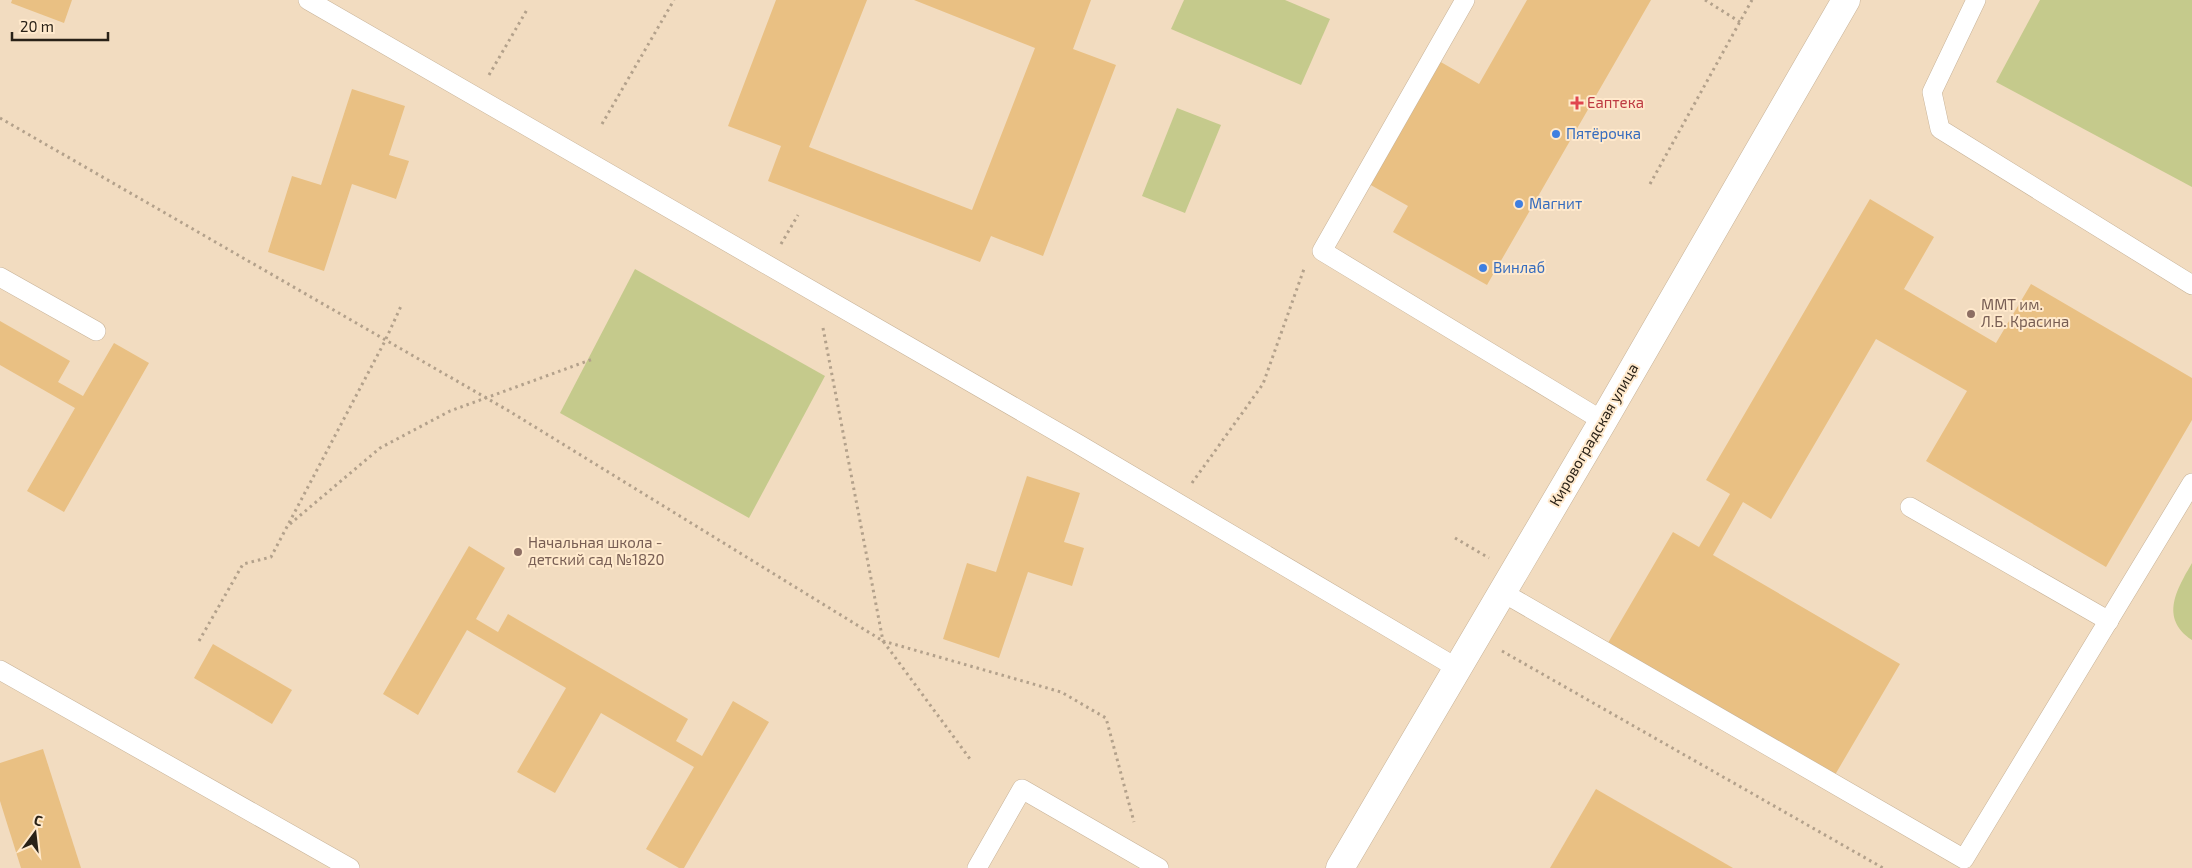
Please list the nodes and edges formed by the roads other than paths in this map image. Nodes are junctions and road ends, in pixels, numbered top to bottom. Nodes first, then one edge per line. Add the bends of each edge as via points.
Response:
1 (308, 0) edge
2 (1465, 0) edge
3 (1846, 0) edge
4 (1976, 0) edge
5 (0, 277) edge
6 (2192, 285) edge
7 (96, 332) dead end
8 (1603, 421) junction
9 (2192, 483) edge
10 (1910, 507) dead end
11 (1502, 592) junction
12 (2109, 621) junction
13 (1457, 668) junction
14 (0, 670) edge
15 (1151, 864) edge
16 (350, 868) edge
17 (977, 868) edge
18 (1340, 868) edge

1 - 13 lane
2 - 8 lane via 1322,251
3 - 8 street, Кировоградская улица
4 - 6 lane via 1932,92 1940,129
5 - 7 lane
8 - 11 street, Кировоградская улица
9 - 12 lane
10 - 12 lane
11 - 12 lane via 1964,859
11 - 13 street, Кировоградская улица
13 - 18 street, Кировоградская улица
14 - 16 lane
15 - 17 lane via 1022,789

